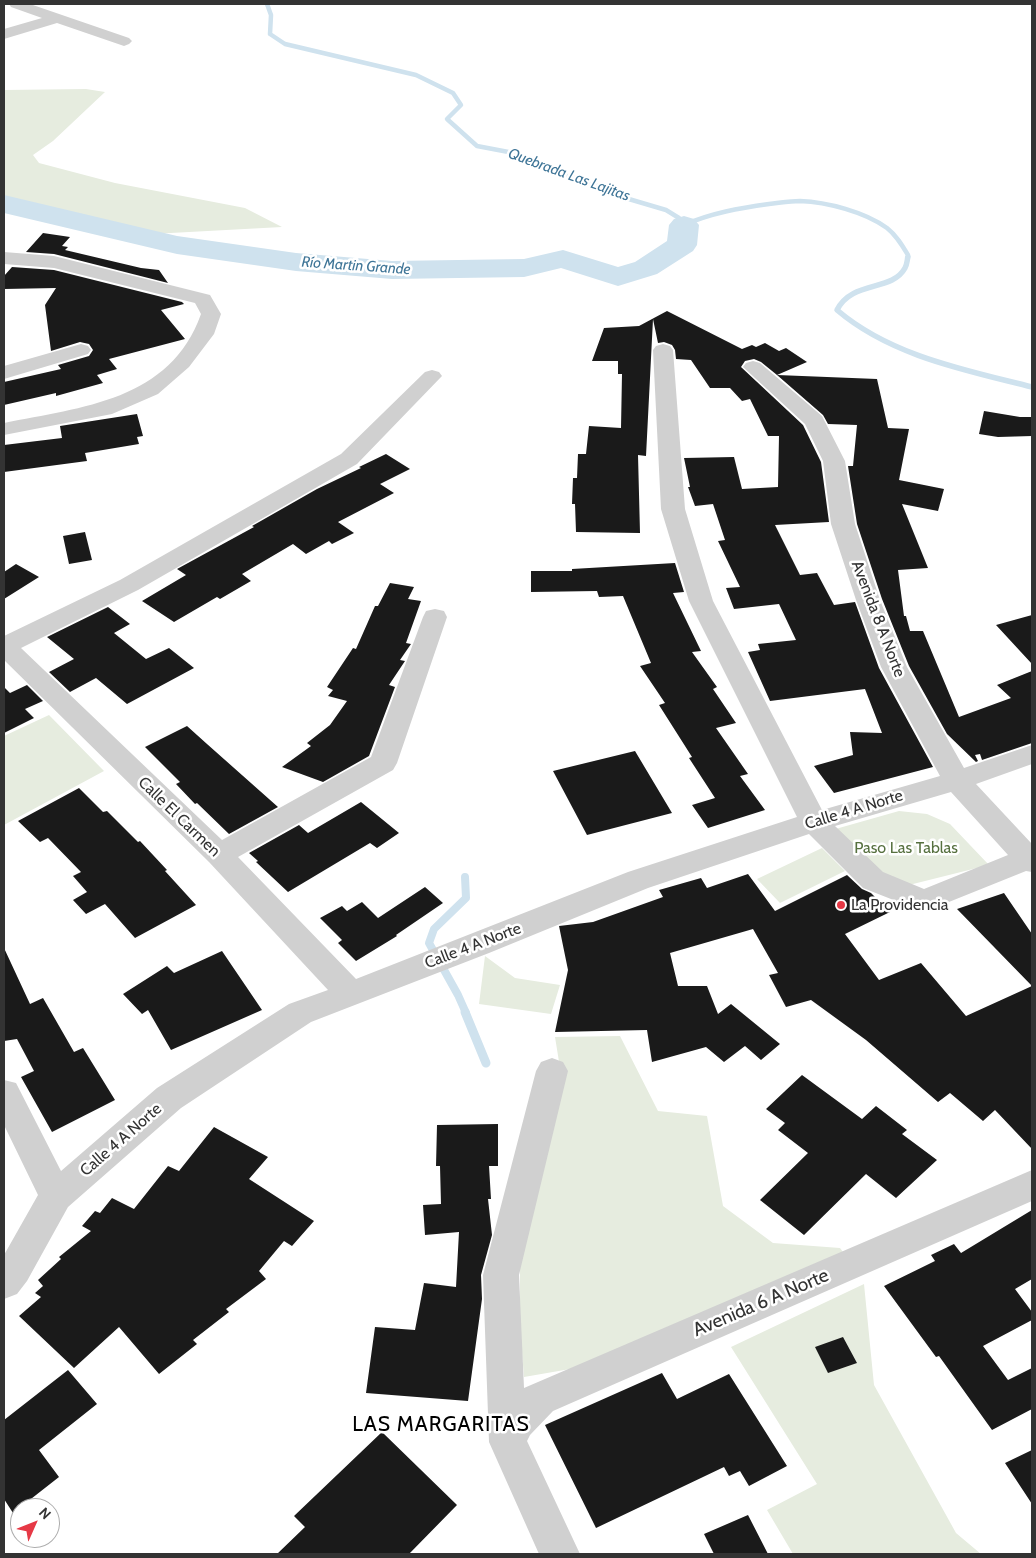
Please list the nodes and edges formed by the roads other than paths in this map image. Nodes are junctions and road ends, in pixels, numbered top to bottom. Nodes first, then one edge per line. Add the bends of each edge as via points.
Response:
1 (16, 4) edge
2 (57, 18) junction
3 (4, 34) edge
4 (124, 40) dead end
5 (4, 258) edge
6 (82, 350) dead end
7 (663, 350) dead end
8 (753, 367) dead end
9 (4, 373) edge
10 (432, 376) dead end
11 (4, 429) edge
12 (435, 618) dead end
13 (4, 646) edge
14 (1032, 754) edge
15 (957, 781) junction
16 (814, 822) junction
17 (219, 856) junction
18 (1030, 860) edge
19 (350, 993) junction
20 (552, 1071) dead end
21 (4, 1093) edge
22 (1032, 1185) edge
23 (56, 1196) junction
24 (4, 1283) edge
25 (508, 1442) junction
26 (560, 1554) edge

1 - 2 street
2 - 3 street
2 - 4 street
5 - 11 street via 54,262 204,299 211,314 204,334 182,363 151,390 104,409
6 - 9 street
7 - 16 street via 673,509 701,601
8 - 15 street, Avenida 8 A Norte via 814,421 834,461 843,524 868,600 891,658
10 - 13 street via 349,459 130,585
12 - 17 street via 383,763
13 - 17 street, Calle El Carmen
14 - 15 street, Calle 4 A Norte
15 - 16 street, Calle 4 A Norte
15 - 18 street, Avenida 8 A Norte
16 - 18 street via 873,880 924,901
16 - 19 street, Calle 4 A Norte via 638,880
17 - 19 street, Calle El Carmen
19 - 23 street, Calle 4 A Norte via 300,1013 169,1098
20 - 25 street via 501,1275
21 - 23 street
22 - 25 street, Avenida 6 A Norte via 540,1398 516,1423
23 - 24 street, Calle 4 A Norte
25 - 26 street

